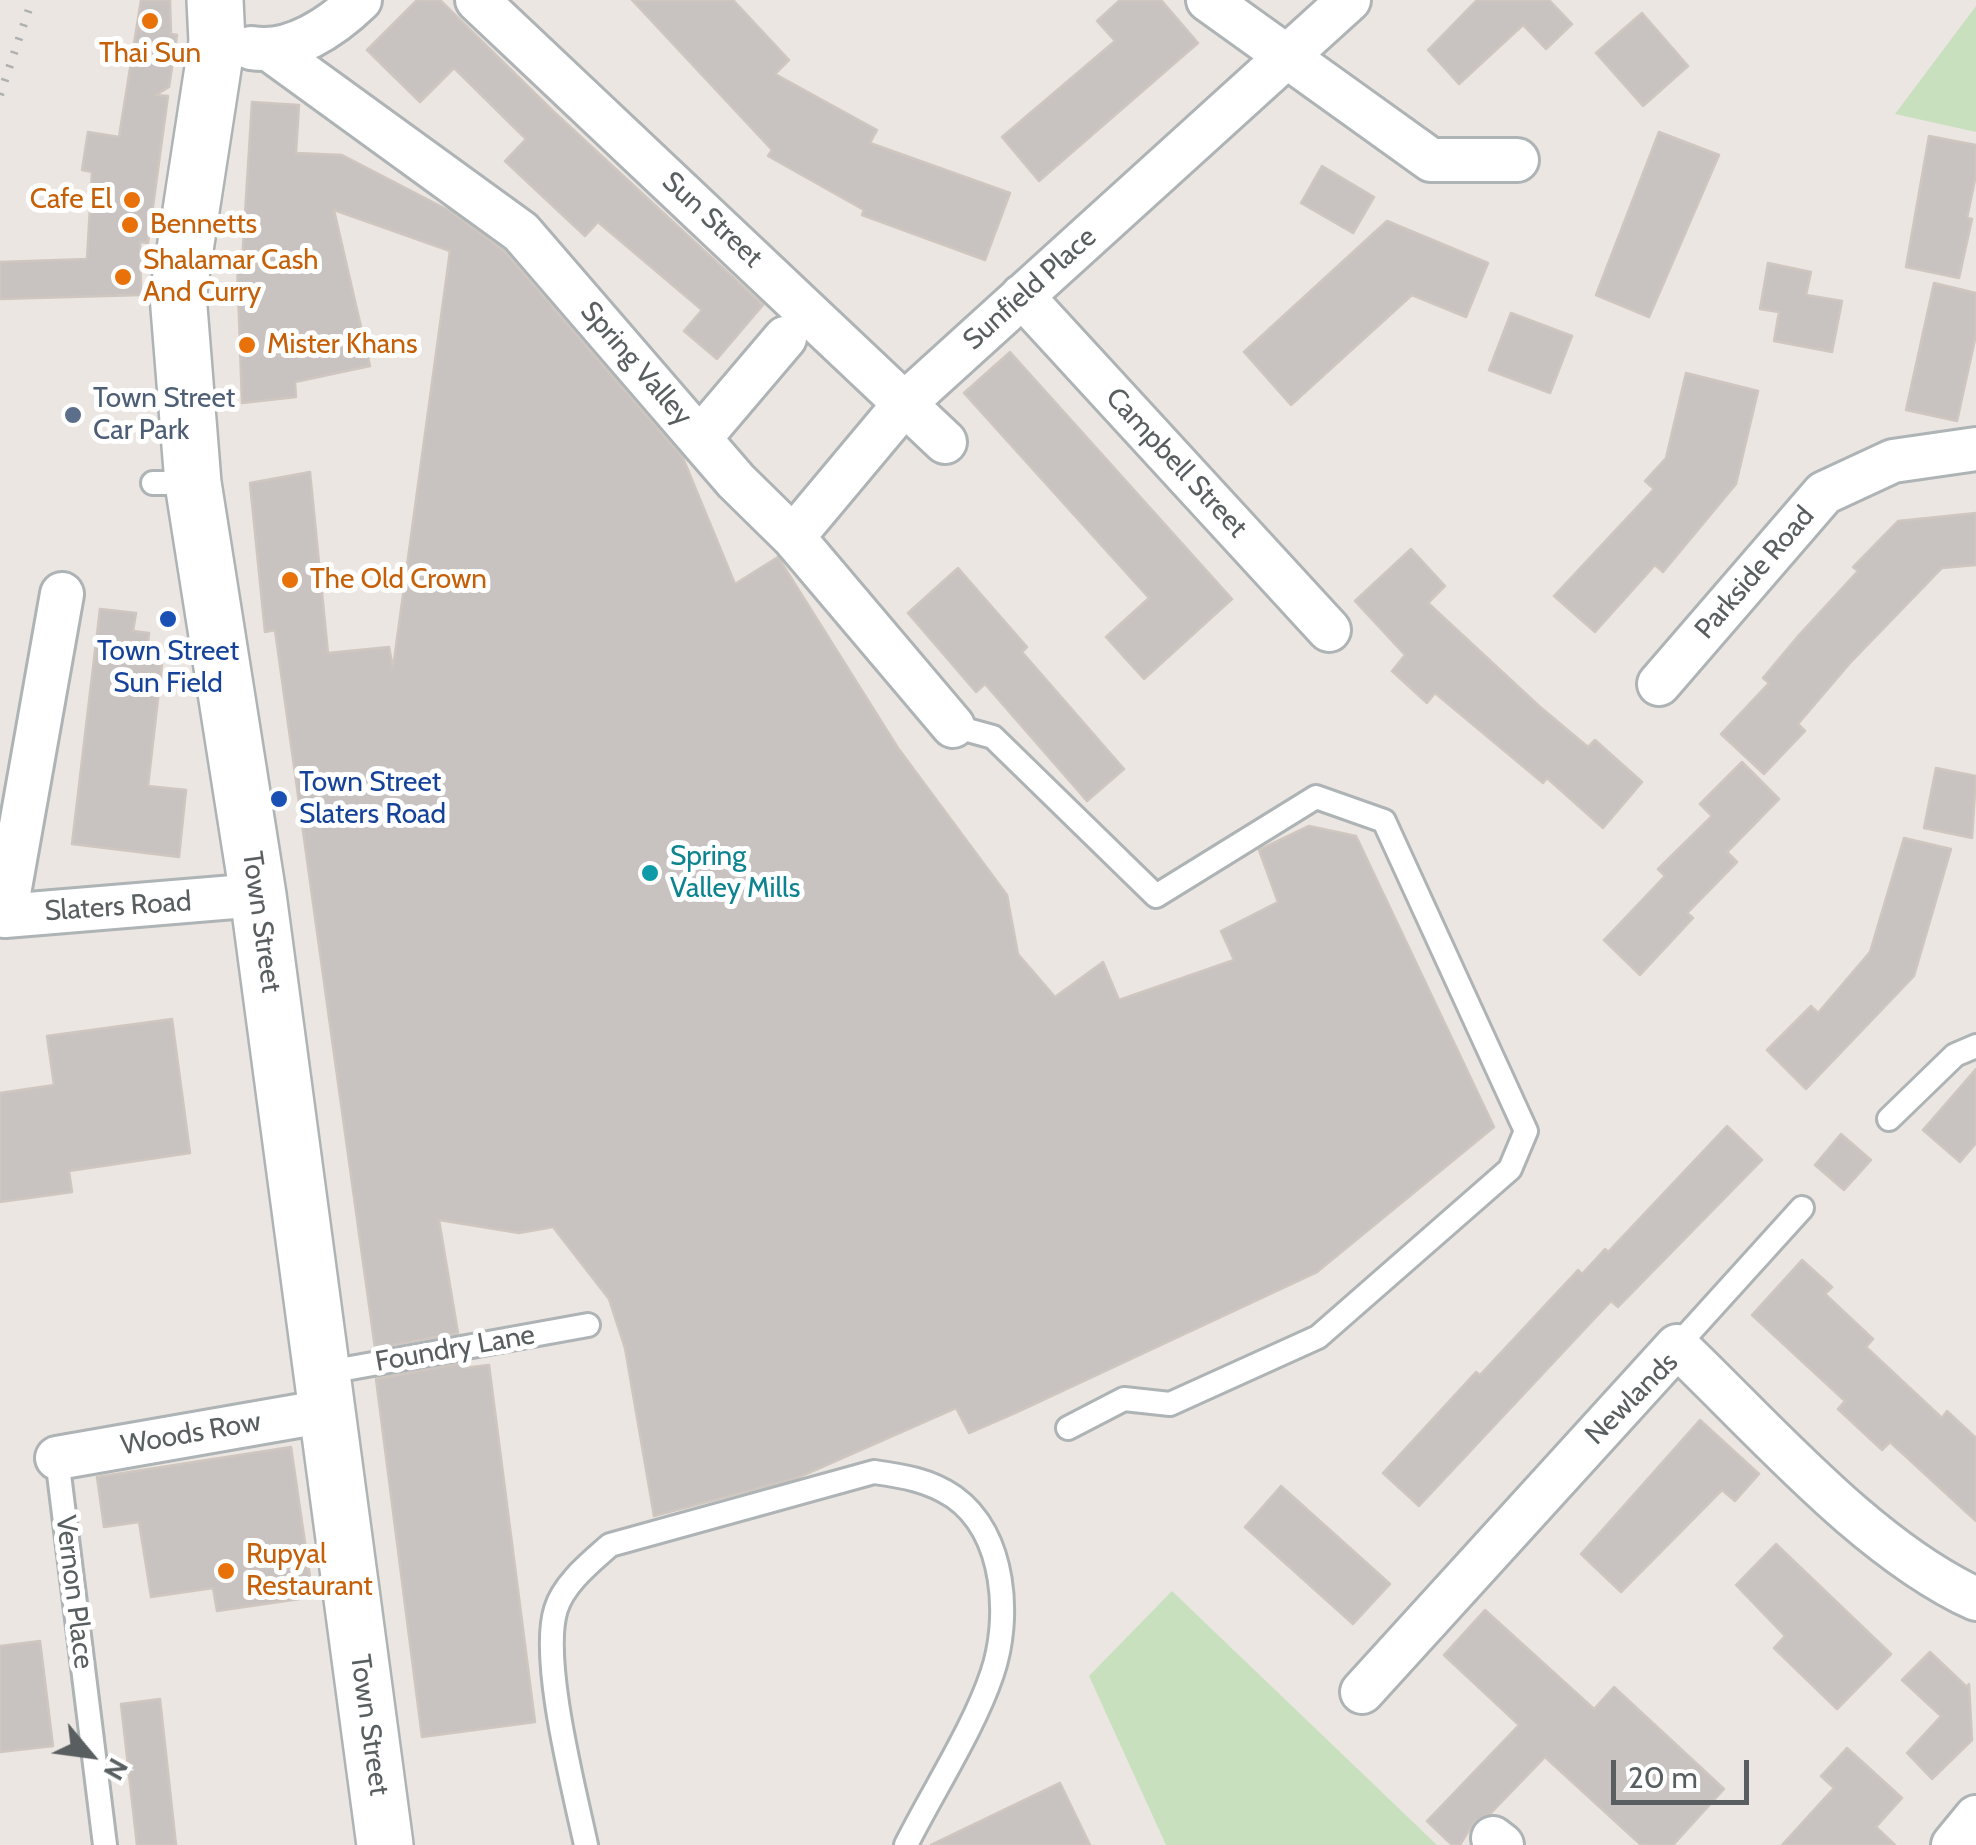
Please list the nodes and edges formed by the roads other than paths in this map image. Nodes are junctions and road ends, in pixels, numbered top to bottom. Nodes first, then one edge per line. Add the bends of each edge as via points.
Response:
1 (360, 0) edge
2 (477, 0) edge
3 (1208, 0) edge
4 (1349, 0) edge
5 (216, 21) edge
6 (273, 52) junction
7 (1284, 58) junction
8 (1517, 160) dead end
9 (1022, 296) junction
10 (785, 338) dead end
11 (906, 402) junction
12 (700, 438) junction
13 (945, 442) dead end
14 (1976, 450) edge
15 (793, 538) junction
16 (62, 594) dead end
17 (1329, 630) dead end
18 (1658, 684) dead end
19 (952, 726) joint
20 (258, 896) junction
21 (2, 920) edge
22 (1976, 1046) edge
23 (1890, 1118) dead end
24 (1802, 1208) dead end
25 (588, 1325) dead end
26 (1677, 1346) junction
27 (324, 1392) junction
28 (1068, 1428) dead end
29 (57, 1458) joint
30 (1976, 1598) edge
31 (1362, 1692) dead end
32 (1976, 1817) edge
33 (105, 1845) edge
34 (385, 1845) edge
35 (586, 1845) edge
36 (906, 1845) edge
37 (1954, 1845) edge

1 - 6 street via 336,23
2 - 11 street, Sun Street
3 - 7 street
4 - 7 street, Sunfield Place
5 - 6 street
5 - 20 main road, Town Street via 178,295 173,483
6 - 12 street, Spring Valley via 521,232
7 - 8 street via 1431,160
7 - 9 street, Sunfield Place
9 - 11 street, Sunfield Place
9 - 17 street, Campbell Street
10 - 12 street
11 - 13 street, Sun Street
11 - 15 street, Sunfield Place
12 - 15 street, Spring Valley
14 - 18 street, Parkside Road via 1893,460 1824,493
15 - 19 street, Spring Valley
16 - 21 street, Slaters Road
19 - 28 lane via 993,737 1156,896 1316,797 1384,821 1526,1131 1510,1169 1318,1337 1170,1404 1124,1399
20 - 21 street, Slaters Road
20 - 27 main road, Town Street
22 - 23 lane via 1955,1056
24 - 26 lane
25 - 27 lane, Foundry Lane
26 - 30 street, Newlands via 1884,1543
26 - 31 street, Newlands
27 - 29 street, Woods Row
27 - 34 main road, Town Street
29 - 33 lane, Vernon Place
32 - 37 street
35 - 36 lane via 550,1645 556,1606 580,1572 610,1545 874,1472 917,1478 956,1499 984,1533 999,1576 1004,1630 992,1676

